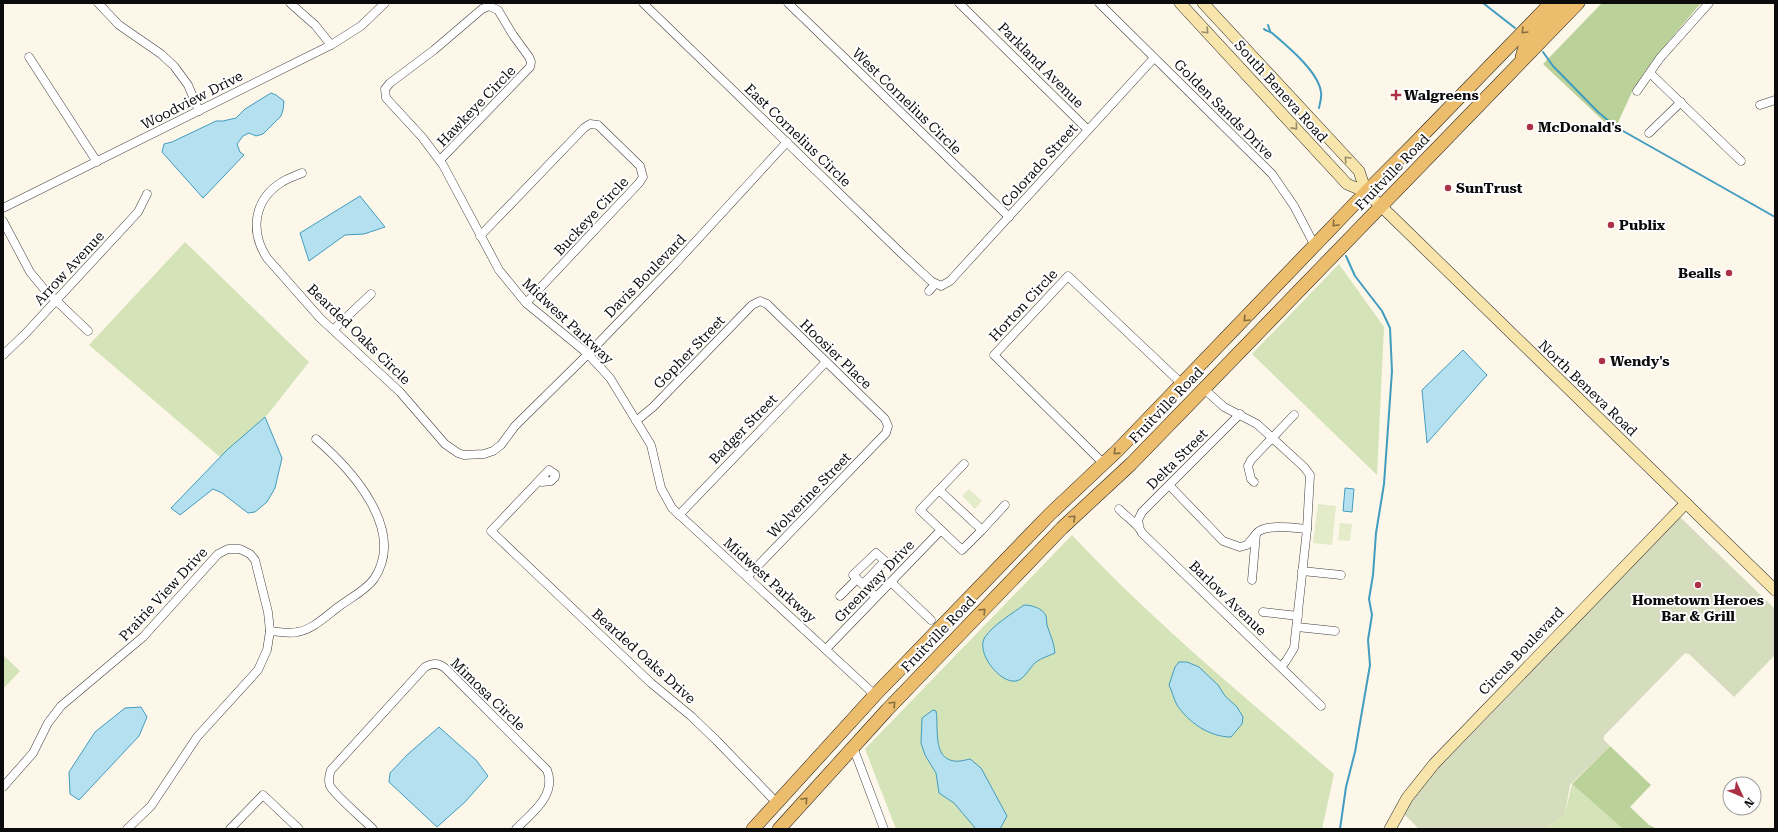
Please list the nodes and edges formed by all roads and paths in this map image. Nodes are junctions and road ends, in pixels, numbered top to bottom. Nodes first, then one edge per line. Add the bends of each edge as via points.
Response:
1 (98, 3) edge
2 (290, 3) edge
3 (385, 3) edge
4 (643, 3) edge
5 (788, 3) edge
6 (959, 3) edge
7 (1098, 3) edge
8 (1180, 3) edge
9 (1203, 3) edge
10 (1551, 3) edge
11 (1564, 3) edge
12 (1578, 3) edge
13 (1709, 3) edge
14 (330, 46) junction
15 (29, 57) dead end
16 (1154, 58) junction
17 (1522, 60) junction
18 (1650, 73) junction
19 (1637, 91) dead end
20 (384, 92) joint
21 (1775, 100) edge
22 (1681, 102) junction
23 (1760, 105) dead end
24 (199, 111) junction
25 (1088, 130) junction
26 (1649, 133) dead end
27 (787, 142) junction
28 (440, 160) junction
29 (1741, 161) dead end
30 (97, 162) junction
31 (302, 173) dead end
32 (1366, 192) junction
33 (148, 194) dead end
34 (1381, 206) junction
35 (3, 208) edge
36 (1009, 217) junction
37 (3, 221) edge
38 (480, 236) junction
39 (1315, 246) junction
40 (938, 285) junction
41 (929, 291) dead end
42 (371, 294) dead end
43 (56, 301) junction
44 (760, 301) joint
45 (526, 303) junction
46 (333, 330) junction
47 (88, 331) dead end
48 (1214, 351) junction
49 (588, 354) junction
50 (3, 355) edge
51 (826, 362) junction
52 (1182, 384) junction
53 (1204, 389) junction
54 (1240, 414) junction
55 (1294, 415) dead end
56 (636, 420) junction
57 (518, 423) joint
58 (1169, 425) junction
59 (887, 429) joint
60 (1272, 437) junction
61 (316, 439) dead end
62 (964, 464) dead end
63 (1104, 464) junction
64 (540, 480) dead end
65 (1254, 482) dead end
66 (1170, 486) junction
67 (939, 490) junction
68 (1686, 503) junction
69 (1005, 505) dead end
70 (1119, 509) dead end
71 (679, 515) junction
72 (1139, 525) junction
73 (1307, 529) junction
74 (941, 530) junction
75 (982, 530) junction
76 (1256, 534) junction
77 (1302, 571) junction
78 (1341, 575) dead end
79 (747, 577) junction
80 (1252, 580) dead end
81 (891, 582) junction
82 (1775, 590) edge
83 (840, 596) dead end
84 (876, 597) junction
85 (1263, 612) dead end
86 (1298, 616) junction
87 (931, 620) dead end
88 (1296, 627) junction
89 (270, 631) junction
90 (1335, 631) dead end
91 (826, 649) junction
92 (1281, 667) junction
93 (875, 695) junction
94 (1321, 706) dead end
95 (866, 733) junction
96 (853, 747) junction
97 (3, 787) edge
98 (777, 803) junction
99 (127, 829) edge
100 (230, 829) edge
101 (299, 829) edge
102 (373, 829) edge
103 (516, 829) edge
104 (753, 829) edge
105 (778, 829) edge
106 (884, 829) edge
107 (1390, 829) edge

1 - 24 street via 119,25 174,66 188,85
2 - 14 street via 315,25
3 - 14 street, Woodview Drive via 361,26
4 - 27 street, East Cornelius Circle
5 - 36 street, West Cornelius Circle
6 - 25 street, Parkland Avenue
7 - 16 street, Golden Sands Drive
8 -> 32 main road, South Beneva Road via 1347,184
32 -> 9 main road, South Beneva Road via 1359,171
10 -> 32 main road, Fruitville Road
11 - 17 main road via 1526,43
12 - 17 main road, Fruitville Road
13 - 18 street via 1660,58
14 - 24 street, Woodview Drive
15 - 30 street
16 - 25 street, Colorado Street
16 - 39 street, Golden Sands Drive via 1272,174 1294,206
17 - 34 main road, Fruitville Road
18 - 19 street
18 - 22 street
20 - 28 street, Midwest Parkway via 386,98
20 - 28 street, Hawkeye Circle via 390,83 482,9 489,6 498,10 529,57 530,67
21 - 23 street
22 - 26 street
22 - 29 street
24 - 30 street, Woodview Drive
25 - 36 street, Colorado Street
27 - 40 street, East Cornelius Circle
27 - 49 street, Davis Boulevard via 679,260
28 - 38 street, Midwest Parkway
30 - 35 street, Woodview Drive
31 - 46 street, Bearded Oaks Circle via 282,182 264,201 256,222 256,236 267,258
32 - 34 main road, South Beneva Road
32 -> 39 main road, Fruitville Road
33 - 43 street, Arrow Avenue via 138,212
34 - 53 main road, Fruitville Road
34 - 68 main road, North Beneva Road
36 - 40 street, Colorado Street via 950,281
37 - 43 street via 30,272
38 - 45 street, Midwest Parkway via 503,276
38 - 45 street, Buckeye Circle via 590,124 598,125 640,166 643,177 639,183
39 -> 48 main road, Fruitville Road
40 - 41 street
42 - 46 street
43 - 47 street
43 - 50 street, Arrow Avenue
44 - 51 street, Hoosier Place via 767,304
44 - 56 street, Gopher Street via 752,305 653,407
45 - 49 street, Midwest Parkway
46 - 57 street, Bearded Oaks Circle via 400,392 445,444 458,453 477,455 493,451
48 - 52 main road, Fruitville Road
48 - 53 main road
49 - 56 street, Midwest Parkway via 610,378
49 - 57 street, Davis Boulevard
51 - 59 street, Hoosier Place via 885,419
51 - 71 street, Badger Street
52 - 58 main road
52 -> 63 main road, Fruitville Road
52 - 63 street, Horton Circle via 1068,276 994,355
53 - 54 street via 1224,407
53 - 58 main road, Fruitville Road
54 - 60 street
54 - 66 street, Delta Street
55 - 60 street
56 - 71 street, Midwest Parkway via 651,445 661,488
95 -> 58 main road, Fruitville Road via 1062,528
59 - 79 street, Wolverine Street via 886,433
60 - 65 street via 1248,466
60 - 73 street via 1310,475
61 - 89 street via 342,462 367,497 381,528 384,548 382,559 377,573 367,586 310,627 297,632
62 - 67 street
63 - 93 main road, Fruitville Road via 1050,514
64 - 98 street, Bearded Oaks Drive via 491,531 651,683 703,728
66 - 72 street, Delta Street via 1142,512 1138,520
66 - 76 street via 1223,541 1240,547 1246,545
67 - 74 street via 920,510
67 - 75 street
68 - 82 main road, North Beneva Road
68 - 107 main road, Circus Boulevard via 1434,764 1407,798
69 - 75 street
70 - 72 street, Barlow Avenue
71 - 79 street, Midwest Parkway
72 - 92 street, Barlow Avenue via 1142,533
73 - 76 street via 1270,527
73 - 77 street
74 - 75 street via 962,550
74 - 81 street, Greenway Drive
76 - 80 street
77 - 78 street
77 - 86 street
79 - 91 street, Midwest Parkway
81 - 84 street, Greenway Drive
81 - 87 street
83 - 84 street via 860,582
84 - 91 street, Greenway Drive
85 - 86 street
86 - 88 street
88 - 90 street
88 - 92 street via 1294,648
89 - 97 street, Prairie View Drive via 255,560 240,549 228,549 218,554 152,627 54,714 33,753
89 - 99 street, Prairie View Drive via 267,650 258,670 197,738 151,806
91 - 93 street, Midwest Parkway
92 - 94 street, Barlow Avenue
93 - 95 main road
93 - 98 main road, Fruitville Road
95 - 96 main road, Fruitville Road
105 -> 96 main road, Fruitville Road
96 - 106 street
98 - 104 main road, Fruitville Road
100 - 101 street via 263,794
102 - 103 street, Mimosa Circle via 333,790 329,775 425,667 433,664 445,668 547,770 550,781 547,795

